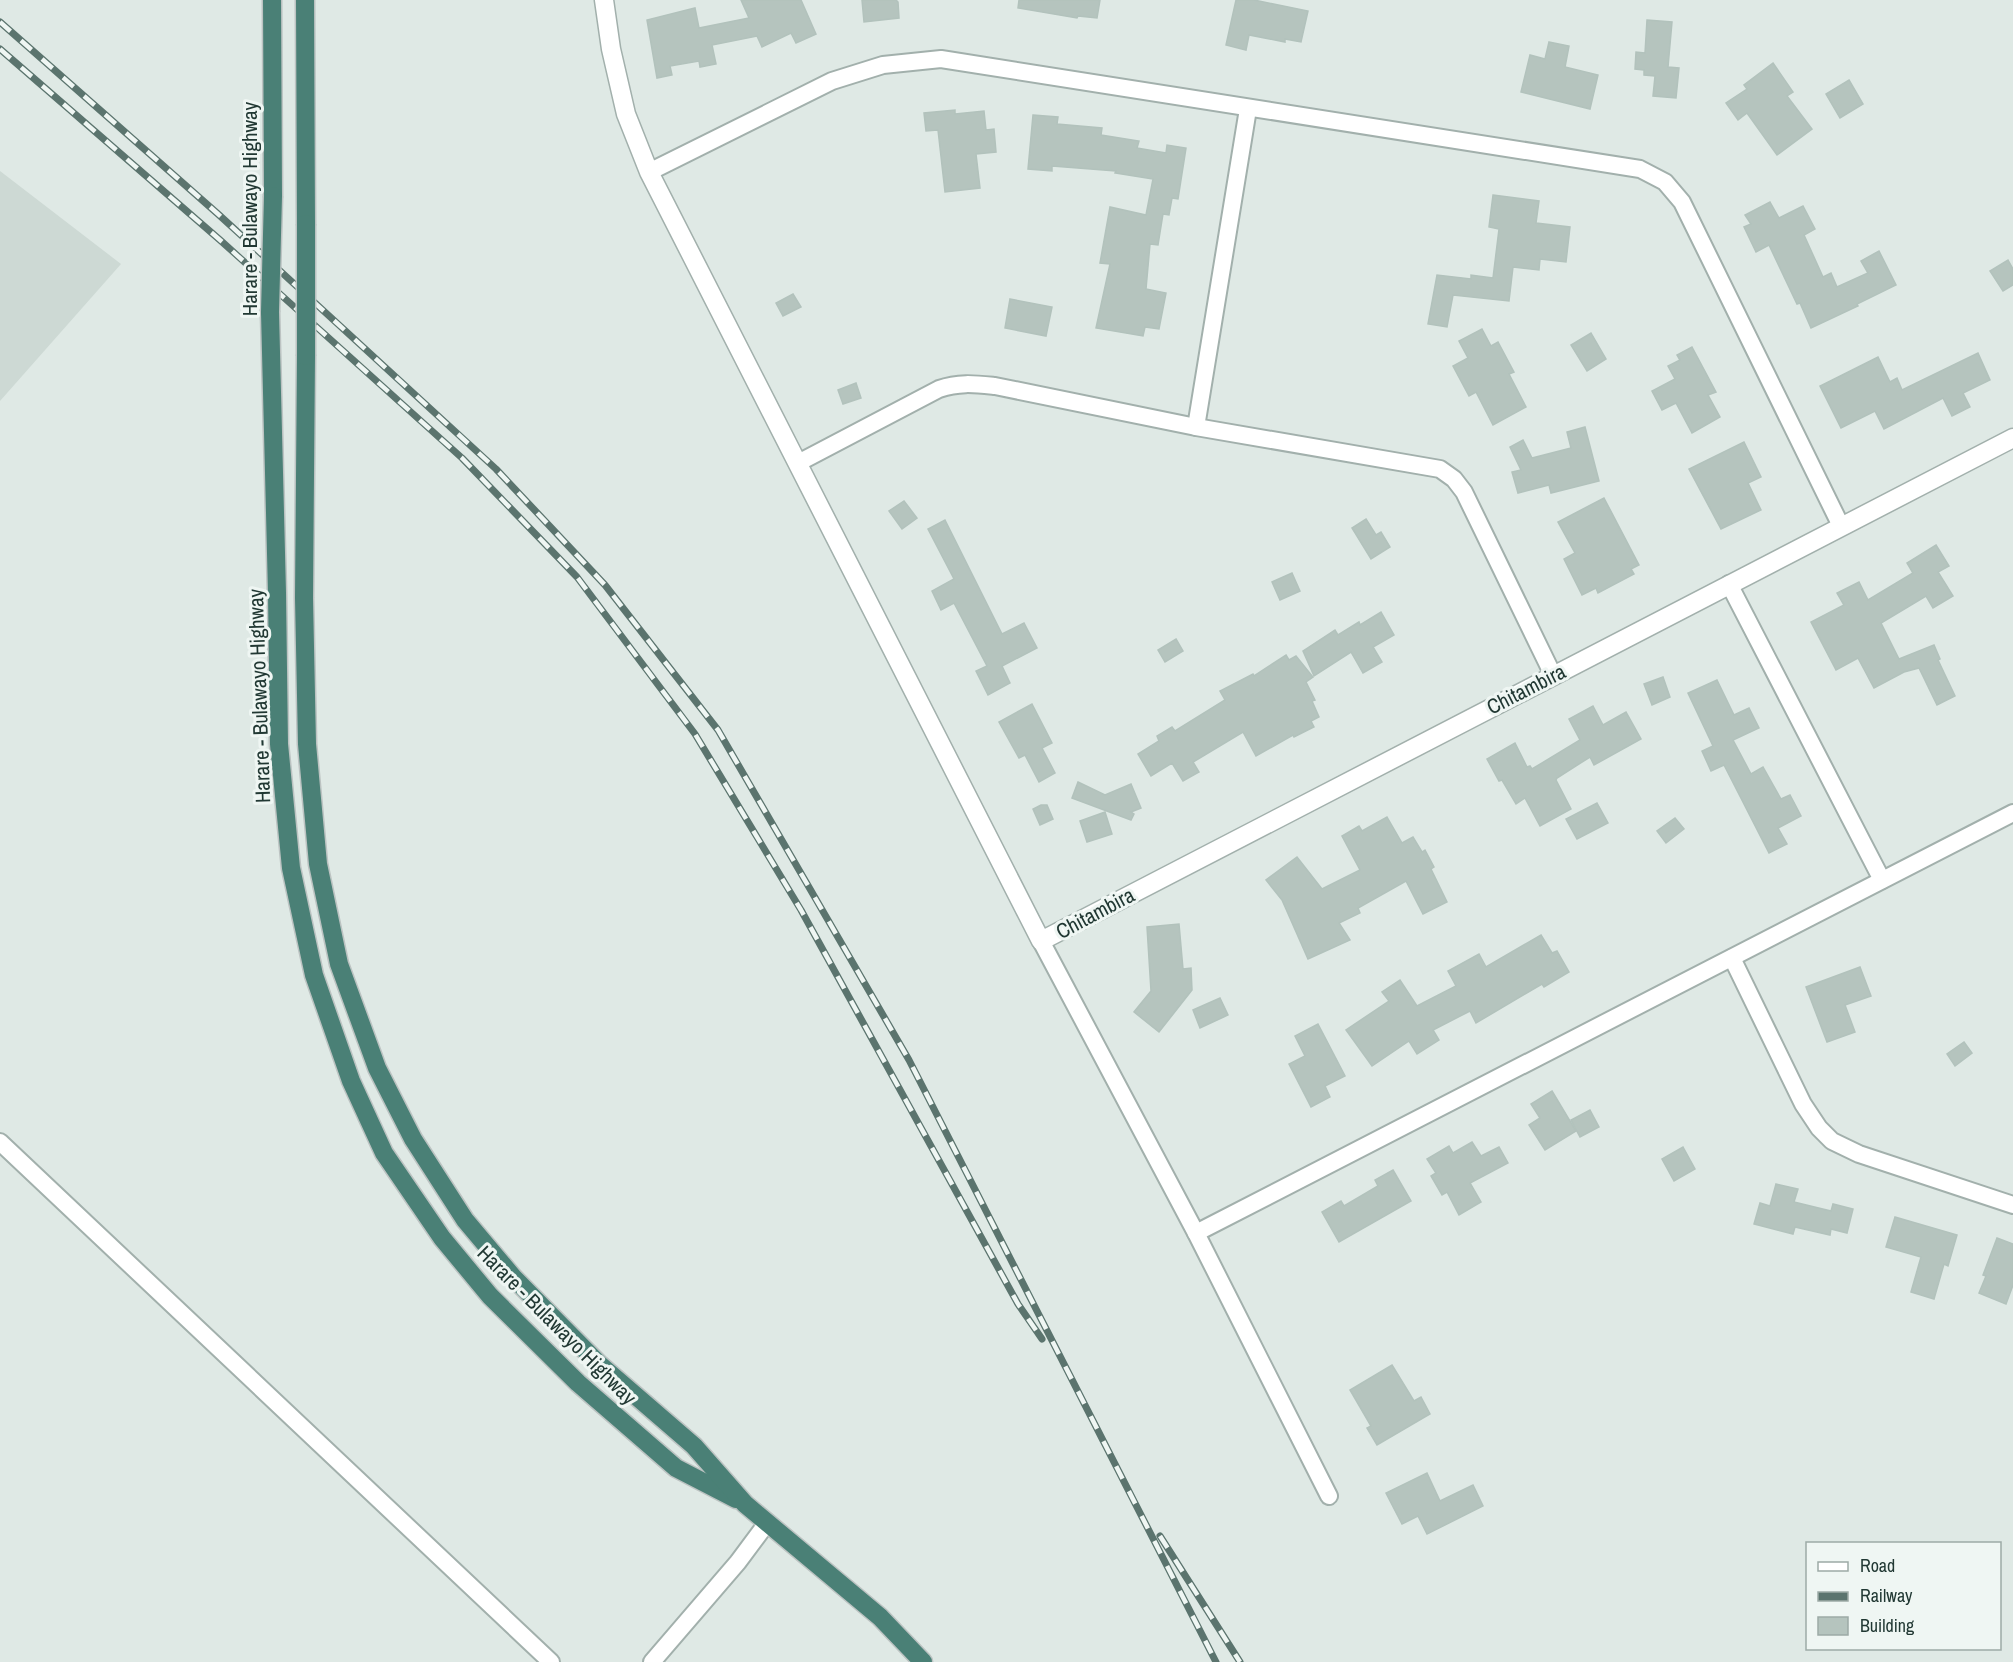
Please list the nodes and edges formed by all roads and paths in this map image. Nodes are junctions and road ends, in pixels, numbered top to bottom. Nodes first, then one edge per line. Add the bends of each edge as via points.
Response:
1 (272, 0) edge
2 (305, 0) edge
3 (604, 0) edge
4 (1248, 109) junction
5 (649, 172) junction
6 (1196, 427) junction
7 (2013, 438) edge
8 (798, 463) junction
9 (1841, 526) junction
10 (1729, 584) junction
11 (1552, 675) junction
12 (2012, 815) edge
13 (1882, 880) junction
14 (1041, 941) junction
15 (1732, 958) junction
16 (0, 1142) edge
17 (2013, 1205) edge
18 (1196, 1233) junction
19 (1329, 1496) dead end
20 (745, 1504) junction
21 (767, 1523) junction
22 (551, 1662) edge
23 (652, 1662) edge
24 (923, 1662) edge

1 - 20 highway, Harare - Bulawayo Highway, bridge via 270,312 279,744 291,868 314,975 351,1081 384,1154 442,1238 490,1296 578,1383 676,1468
2 - 20 highway, Harare - Bulawayo Highway, bridge via 307,733 318,864 339,964 377,1068 413,1139 465,1220 513,1277 599,1364 694,1446
3 - 5 street via 626,114
4 - 5 street via 941,58 883,65 832,81
4 - 6 street
4 - 9 street via 1640,169 1665,182 1682,202
5 - 8 street
6 - 8 street via 995,386 952,384
6 - 11 street via 1440,469 1464,492
7 - 9 street, Chitambira
8 - 14 street
9 - 10 street, Chitambira
10 - 11 street, Chitambira
10 - 13 street
11 - 14 street, Chitambira
12 - 13 street
13 - 15 street
14 - 18 street
15 - 17 street via 1803,1104 1832,1140 1859,1154
15 - 18 street
16 - 22 street
18 - 19 street
20 - 21 highway, Harare - Bulawayo Highway
21 - 23 street
21 - 24 highway, Harare - Bulawayo Highway via 880,1617

